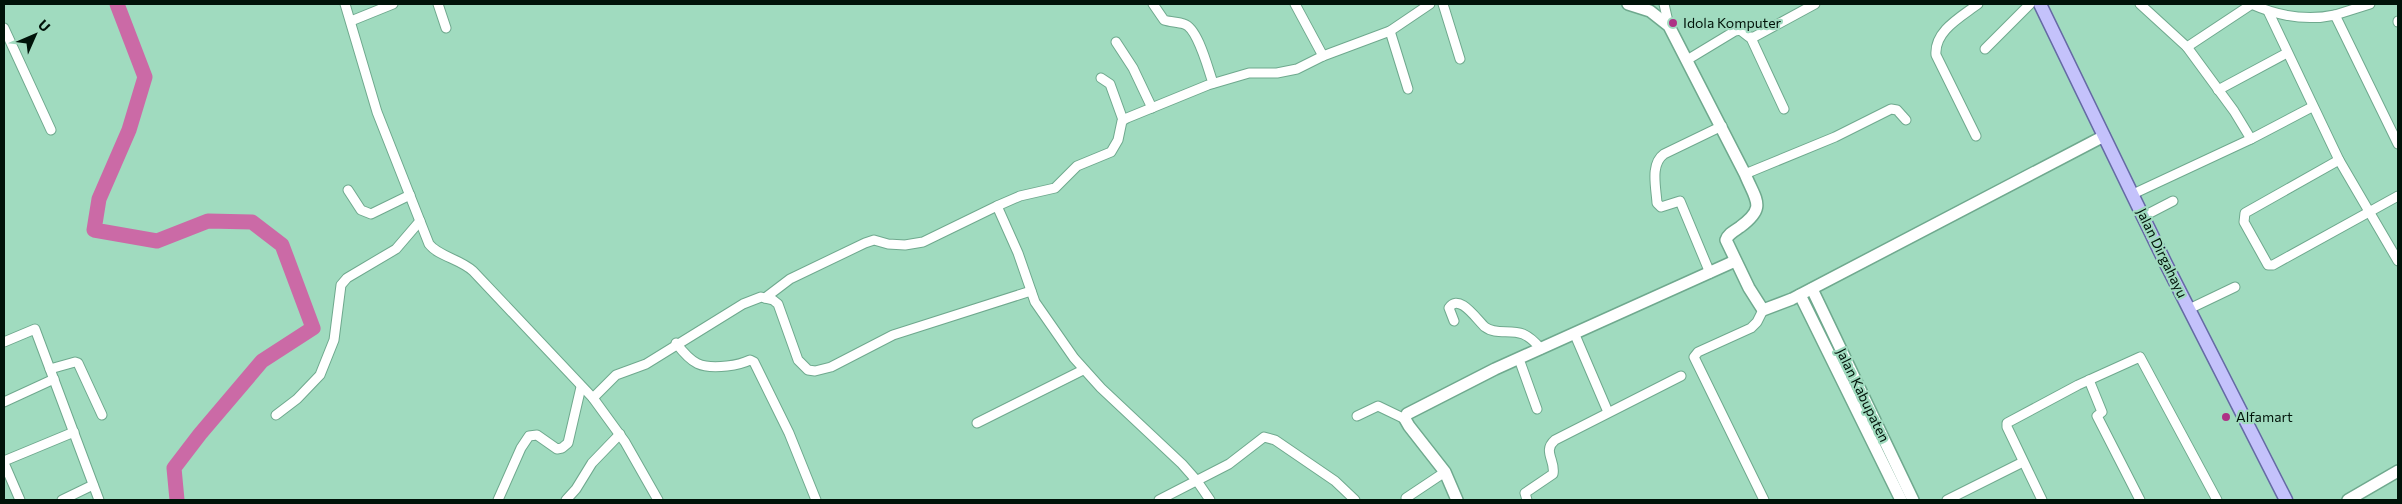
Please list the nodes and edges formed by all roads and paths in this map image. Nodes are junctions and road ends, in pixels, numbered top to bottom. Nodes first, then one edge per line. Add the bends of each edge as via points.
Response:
1 (345, 4) edge
2 (393, 4) edge
3 (438, 4) edge
4 (1153, 4) edge
5 (1295, 4) edge
6 (1430, 4) edge
7 (1443, 4) edge
8 (1628, 4) edge
9 (1664, 4) edge
10 (1815, 4) edge
11 (1978, 4) edge
12 (2030, 4) edge
13 (2040, 4) edge
14 (2140, 4) edge
15 (2252, 4) edge
16 (2365, 5) edge
17 (2268, 11) junction
18 (2335, 15) junction
19 (351, 21) junction
20 (1669, 26) junction
21 (4, 28) edge
22 (446, 28) dead end
23 (1390, 32) junction
24 (1751, 38) junction
25 (1116, 42) dead end
26 (2187, 47) junction
27 (1985, 48) dead end
28 (2287, 53) junction
29 (1323, 56) junction
30 (1460, 59) dead end
31 (1687, 60) junction
32 (1101, 78) dead end
33 (1213, 83) junction
34 (1408, 89) dead end
35 (2218, 90) junction
36 (2312, 107) junction
37 (1152, 108) junction
38 (1784, 108) dead end
39 (1123, 120) junction
40 (1906, 120) dead end
41 (1722, 126) junction
42 (51, 130) dead end
43 (1976, 136) dead end
44 (2104, 136) junction
45 (2251, 139) junction
46 (2398, 144) edge
47 (2339, 160) junction
48 (1745, 174) junction
49 (348, 190) dead end
50 (2134, 194) junction
51 (410, 195) junction
52 (2398, 196) edge
53 (2173, 201) dead end
54 (997, 206) junction
55 (2370, 212) junction
56 (2144, 216) junction
57 (420, 221) junction
58 (1734, 261) junction
59 (2398, 261) edge
60 (1710, 273) junction
61 (2235, 287) dead end
62 (1812, 289) junction
63 (1031, 291) junction
64 (1800, 295) junction
65 (765, 298) junction
66 (2189, 309) junction
67 (1763, 310) junction
68 (1454, 321) dead end
69 (1575, 335) junction
70 (4, 342) edge
71 (676, 343) junction
72 (1541, 348) junction
73 (1519, 359) junction
74 (50, 369) junction
75 (1083, 370) junction
76 (1681, 376) dead end
77 (54, 379) junction
78 (2089, 380) junction
79 (581, 388) junction
80 (593, 398) junction
81 (4, 402) edge
82 (1536, 409) dead end
83 (1608, 412) junction
84 (102, 415) dead end
85 (276, 415) dead end
86 (1357, 416) dead end
87 (1405, 419) junction
88 (977, 423) dead end
89 (74, 432) junction
90 (620, 434) junction
91 (4, 462) edge
92 (2023, 462) junction
93 (2398, 471) edge
94 (1445, 472) junction
95 (1197, 481) junction
96 (93, 484) junction
97 (1406, 498) dead end
98 (20, 500) edge
99 (62, 500) edge
100 (99, 500) edge
101 (498, 500) edge
102 (566, 500) edge
103 (658, 500) edge
104 (816, 500) edge
105 (1159, 500) edge
106 (1210, 500) edge
107 (1355, 500) edge
108 (1458, 500) edge
109 (1527, 500) edge
110 (1764, 500) edge
111 (1901, 500) edge
112 (1913, 500) edge
113 (1946, 500) edge
114 (2042, 500) edge
115 (2140, 500) edge
116 (2217, 500) edge
117 (2286, 500) edge
118 (2351, 500) edge

1 - 19 street
2 - 19 street
3 - 22 street
4 - 33 street via 1164,20 1190,27
5 - 29 street
6 - 23 street
7 - 30 street
8 - 20 street via 1650,11
9 - 20 street
10 - 24 street
11 - 43 street via 1942,34 1935,48
12 - 27 street
13 - 44 main road, Jalan Dirgahayu
14 - 26 street
15 - 17 street
15 - 26 street
16 - 18 street
17 - 18 street via 2312,19
17 - 28 street
18 - 46 street
19 - 51 street via 377,112
20 - 31 street
21 - 42 street
23 - 29 street
23 - 34 street
24 - 31 street via 1740,30 1734,31
24 - 38 street
25 - 37 street
26 - 35 street
28 - 35 street
28 - 36 street
29 - 33 street via 1287,72 1249,73
31 - 41 street
32 - 39 street via 1110,84
33 - 37 street
35 - 45 street
36 - 45 street
36 - 47 street
37 - 39 street
39 - 54 street via 1111,152 1076,166 1055,188 1020,196
40 - 48 street via 1892,109 1835,137
41 - 48 street
41 - 60 street via 1664,154 1655,165 1658,205 1661,207 1680,201
44 - 50 main road, Jalan Dirgahayu
44 - 62 street
45 - 50 street
47 - 55 street
47 - 55 street via 2245,213 2244,222 2267,264 2273,265
48 - 58 street via 1756,199 1757,211 1726,238
49 - 51 street via 361,210 371,214
50 - 56 main road, Jalan Dirgahayu
51 - 57 street
52 - 55 street
53 - 56 street
54 - 63 street
54 - 65 street via 923,242 905,245 874,240 865,243 790,279
55 - 59 street
56 - 66 main road, Jalan Dirgahayu
57 - 79 street via 432,247 461,261 473,271
57 - 85 street via 394,251 343,282 338,296 334,340 320,375
58 - 60 street
58 - 67 street
60 - 69 street
61 - 66 street
62 - 64 street
62 - 112 street, Jalan Kabupaten
63 - 65 street via 893,335 815,372 802,366 778,304
63 - 75 street via 1042,314
64 - 67 street
64 - 111 street, Jalan Kabupaten
65 - 71 street via 743,304
66 - 117 main road, Jalan Dirgahayu
67 - 110 street via 1751,328 1698,352 1694,357
68 - 72 street via 1451,306 1465,305 1490,330 1523,334
69 - 72 street
69 - 83 street
70 - 74 street via 35,329
71 - 80 street via 646,364 616,375
71 - 104 street via 687,358 700,365 715,368 750,360 754,362 789,433
72 - 73 street
73 - 82 street
73 - 87 street via 1409,412
74 - 77 street
74 - 84 street via 78,363
75 - 88 street
75 - 95 street
76 - 83 street
77 - 81 street
77 - 89 street
78 - 92 street via 2007,423
78 - 115 street via 2102,413 2097,416
78 - 116 street via 2140,357
79 - 80 street
79 - 101 street via 568,443 558,448 536,435 530,436 521,448
80 - 90 street
83 - 109 street via 1550,444 1553,474 1526,493
86 - 87 street via 1378,406
87 - 94 street
89 - 91 street
89 - 96 street
90 - 102 street via 592,463
90 - 103 street
91 - 98 street
92 - 113 street
92 - 114 street
93 - 118 street
94 - 97 street
94 - 108 street
95 - 105 street
95 - 106 street
95 - 107 street via 1229,464 1261,438 1275,440 1335,481
96 - 99 street
96 - 100 street

